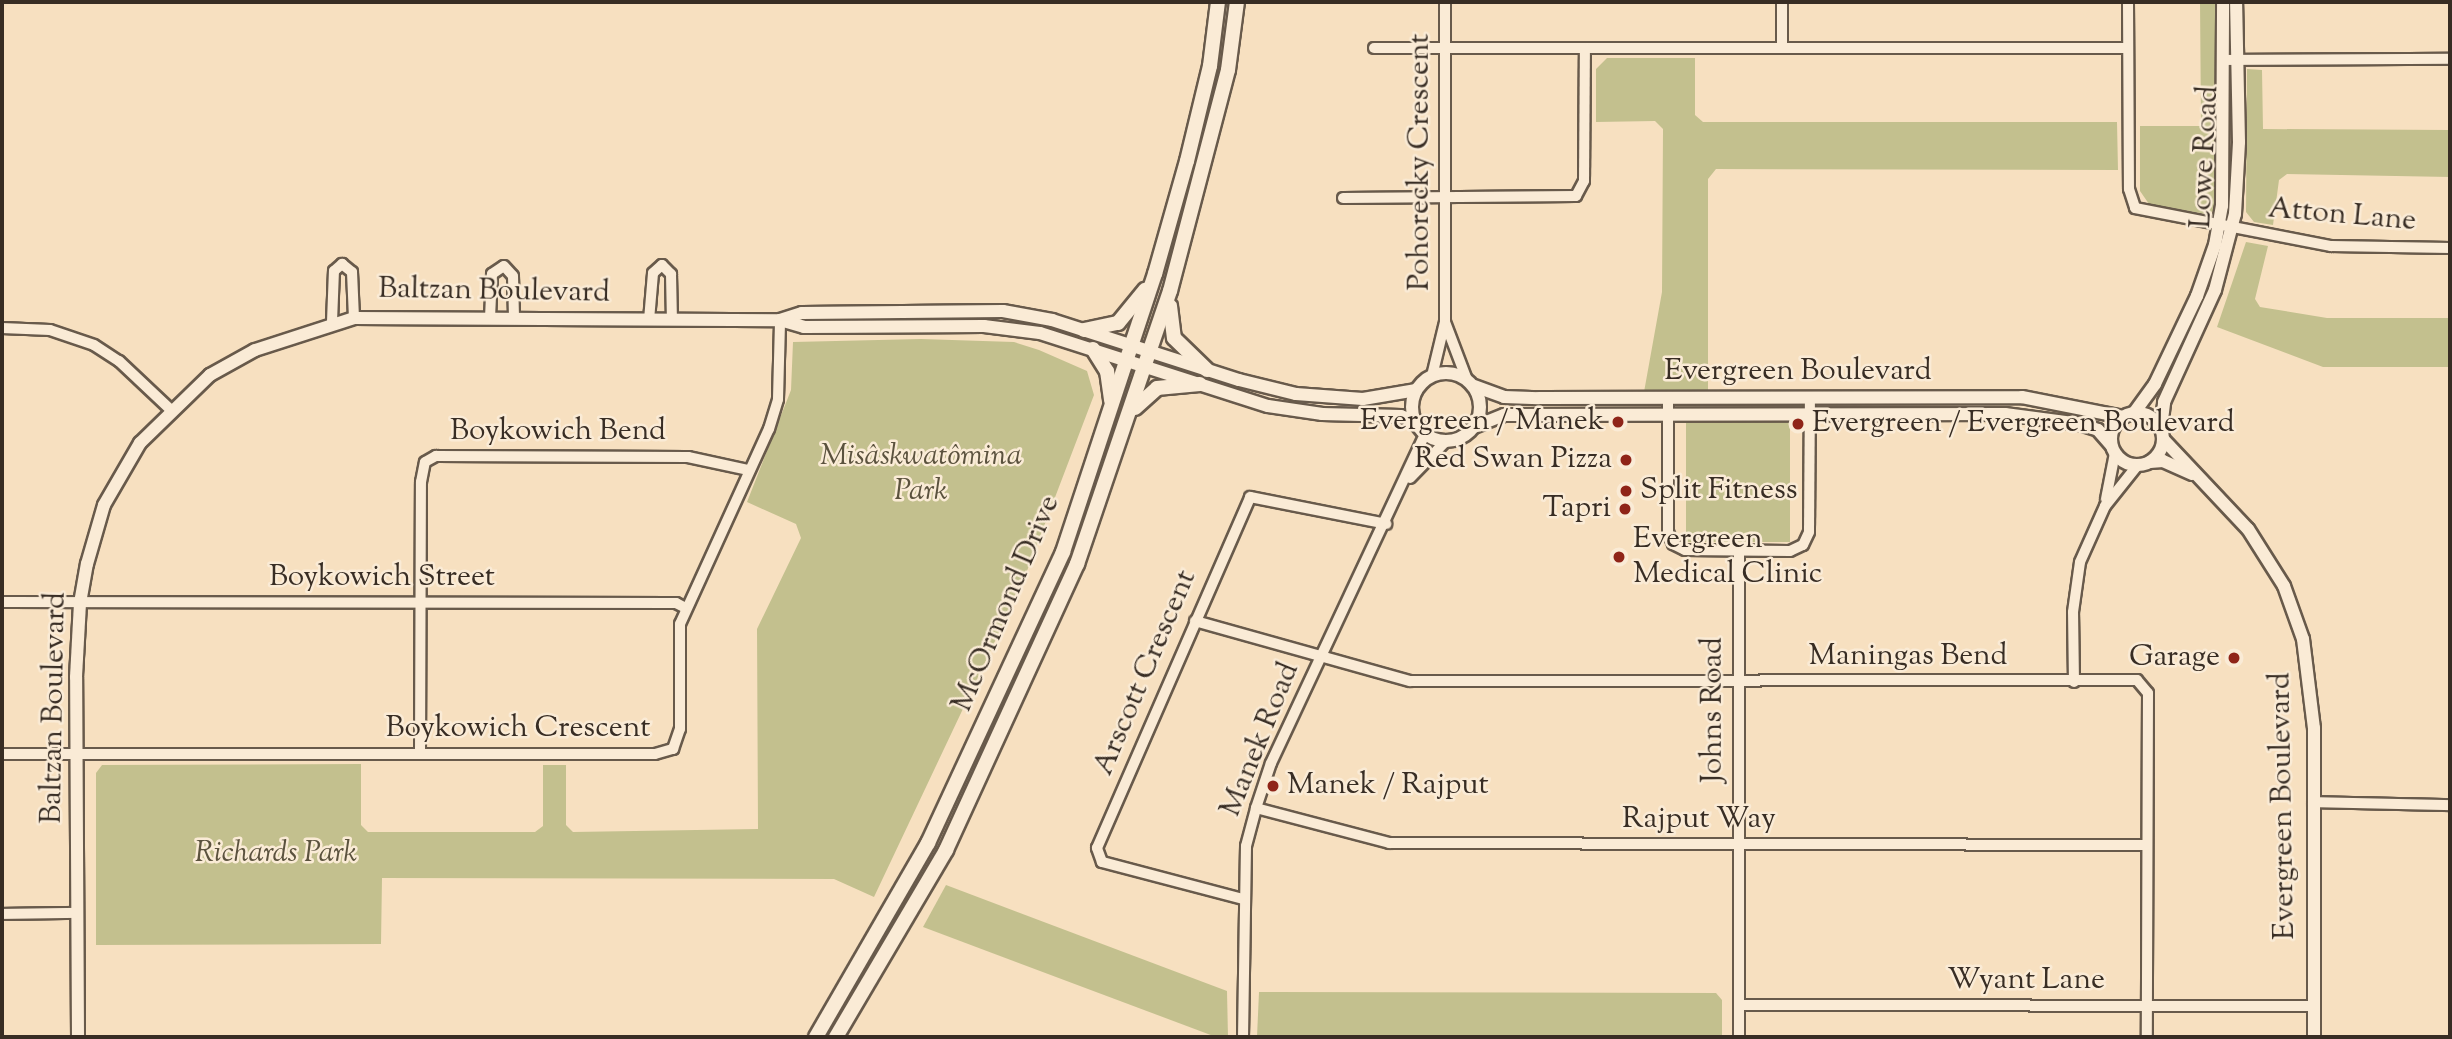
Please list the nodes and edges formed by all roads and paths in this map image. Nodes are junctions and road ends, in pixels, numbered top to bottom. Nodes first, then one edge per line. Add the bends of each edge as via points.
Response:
1 (1218, 2) edge
2 (1237, 2) edge
3 (1445, 2) edge
4 (1782, 2) edge
5 (2128, 2) edge
6 (2223, 2) edge
7 (2236, 2) edge
8 (1782, 47) junction
9 (1374, 48) dead end
10 (1446, 48) junction
11 (1585, 48) junction
12 (2128, 48) junction
13 (2450, 59) edge
14 (2222, 60) junction
15 (2236, 60) junction
16 (1343, 198) dead end
17 (1446, 198) junction
18 (2225, 229) junction
19 (2450, 248) edge
20 (1155, 274) junction
21 (1170, 291) junction
22 (354, 318) junction
23 (491, 318) junction
24 (514, 318) junction
25 (649, 320) junction
26 (672, 320) junction
27 (780, 320) junction
28 (332, 322) junction
29 (1445, 322) junction
30 (2, 328) edge
31 (1084, 330) junction
32 (1093, 349) junction
33 (1130, 352) junction
34 (1149, 358) junction
35 (1207, 370) junction
36 (1432, 376) junction
37 (1470, 383) junction
38 (1200, 384) junction
39 (1416, 390) junction
40 (1810, 398) junction
41 (1668, 399) junction
42 (1111, 406) junction
43 (170, 409) junction
44 (1810, 414) junction
45 (1668, 415) junction
46 (2128, 415) junction
47 (1126, 421) junction
48 (1416, 422) junction
49 (1474, 426) junction
50 (1425, 433) junction
51 (2163, 434) junction
52 (1446, 441) junction
53 (2113, 449) junction
54 (2143, 464) junction
55 (748, 470) junction
56 (1407, 480) junction
57 (2202, 480) junction
58 (2105, 506) junction
59 (1386, 524) junction
60 (1739, 550) junction
61 (2, 602) edge
62 (80, 603) junction
63 (420, 603) junction
64 (684, 607) junction
65 (1195, 621) junction
66 (1319, 659) junction
67 (1738, 680) junction
68 (2074, 682) junction
69 (79, 753) junction
70 (420, 753) junction
71 (2, 754) edge
72 (2313, 802) junction
73 (2450, 805) edge
74 (1256, 808) junction
75 (1739, 844) junction
76 (2146, 845) junction
77 (1243, 899) junction
78 (78, 913) junction
79 (2, 914) edge
80 (1740, 1005) junction
81 (2147, 1006) junction
82 (2313, 1006) junction
83 (79, 1037) edge
84 (816, 1037) edge
85 (836, 1037) edge
86 (1244, 1037) edge
87 (1739, 1037) edge
88 (2147, 1037) edge
89 (2314, 1037) edge

1 - 20 main road, McOrmond Drive via 1210,66
2 - 21 main road, McOrmond Drive via 1228,70
3 - 10 street, Pohorecky Crescent
4 - 8 street
5 - 12 street
6 - 14 street, Lowe Road
7 - 15 street, Lowe Road
8 - 11 street
8 - 12 street
9 - 10 street
10 - 11 street
10 - 17 street, Pohorecky Crescent
11 - 17 street via 1580,193 1567,198
12 - 18 street via 2132,204 2146,213
13 - 15 street
14 - 15 street
14 - 18 street, Lowe Road
15 - 18 street, Lowe Road via 2239,142
16 - 17 street
17 - 29 street, Pohorecky Crescent
18 - 19 street, Atton Lane via 2332,246
18 - 46 street, Lowe Road via 2150,393
18 - 51 street, Lowe Road via 2216,289 2164,402
20 - 31 main road via 1127,317 1109,327
20 - 33 main road, McOrmond Drive
21 - 34 main road, McOrmond Drive
21 - 35 main road via 1174,338
22 - 23 street, Baltzan Boulevard
22 - 28 street, Baltzan Boulevard
22 - 28 street via 352,272 342,264 334,271
23 - 24 street, Baltzan Boulevard
23 - 24 street via 492,274 504,266 513,276
24 - 25 street, Baltzan Boulevard
25 - 26 street, Baltzan Boulevard
25 - 26 street via 653,273 662,265 671,274
26 - 27 street, Baltzan Boulevard
27 - 31 street, Baltzan Boulevard via 802,313 981,310 1028,315
27 - 32 street, Baltzan Boulevard via 804,327 1003,327 1040,332
27 - 55 street, Boykowich Crescent via 778,399
28 - 43 street, Baltzan Boulevard via 232,362
29 - 36 street, Pohorecky Crescent
29 - 37 street, Pohorecky Crescent
30 - 43 street via 50,331 94,345 119,361
31 - 33 street, Baltzan Boulevard
32 - 33 street, Baltzan Boulevard
32 - 42 main road via 1107,371
33 - 34 street, Baltzan Boulevard
33 - 42 main road, McOrmond Drive
34 - 35 street, Baltzan Boulevard
34 - 38 street
34 - 47 main road, McOrmond Drive
35 - 39 street via 1319,397 1363,399
36 - 37 street via 1450,373
36 - 39 street
37 - 41 street, Evergreen Boulevard via 1504,397
37 - 49 street via 1480,406
38 - 47 main road via 1157,388 1139,402
38 - 48 street via 1286,410 1401,416
39 - 48 street
40 - 41 street, Evergreen Boulevard
40 - 44 street
40 - 46 street, Evergreen Boulevard via 2022,397
41 - 45 street
42 - 84 main road, McOrmond Drive via 1063,552 998,696 928,844
43 - 62 street, Baltzan Boulevard via 140,443 109,494
44 - 45 street, Evergreen Boulevard
44 - 53 street, Evergreen Boulevard via 2030,414 2092,428
44 - 60 street via 1807,539 1790,551
45 - 49 street, Evergreen Boulevard via 1504,415
45 - 60 street via 1670,539 1685,550
46 - 51 street via 2150,416
46 - 53 street via 2113,429
47 - 85 main road, McOrmond Drive via 1077,564 1017,702 946,850
48 - 50 street
49 - 52 street
50 - 52 street
50 - 56 street, Manek Road
51 - 54 street
51 - 57 street, Evergreen Boulevard
52 - 56 street, Manek Road
53 - 54 street
53 - 58 street
54 - 57 street, Evergreen Boulevard via 2163,461
54 - 58 street
55 - 63 street, Boykowich Bend via 688,457 436,456 425,463 421,482
55 - 64 street, Boykowich Crescent
56 - 59 street, Manek Road
57 - 72 street, Evergreen Boulevard via 2248,528 2295,612 2313,698
58 - 68 street via 2089,537 2075,585
59 - 65 street, Arscott Crescent via 1250,497
59 - 66 street, Manek Road
60 - 67 street, Johns Road
61 - 62 street, Boykowich Street
62 - 63 street, Boykowich Street
62 - 69 street, Baltzan Boulevard
63 - 64 street, Boykowich Street via 676,603
63 - 70 street, Boykowich Bend
64 - 70 street, Boykowich Crescent via 680,729 673,749 655,754
65 - 66 street, Maningas Bend
65 - 77 street, Arscott Crescent via 1097,855 1102,862
66 - 67 street, Maningas Bend via 1388,677 1435,682
66 - 74 street, Manek Road via 1271,763
67 - 68 street, Maningas Bend
67 - 75 street, Johns Road
68 - 76 street, Maningas Bend via 2137,680 2144,684
69 - 70 street, Boykowich Crescent
69 - 71 street, Boykowich Crescent
69 - 78 street, Baltzan Boulevard
72 - 73 street
72 - 82 street, Evergreen Boulevard
74 - 75 street, Rajput Way via 1389,843
74 - 77 street, Manek Road via 1246,846
75 - 76 street, Rajput Way
75 - 80 street, Johns Road
76 - 81 street, Maningas Bend
77 - 86 street, Manek Road
78 - 79 street
78 - 83 street, Baltzan Boulevard
80 - 81 street, Wyant Lane
80 - 87 street, Johns Road
81 - 82 street, Wyant Lane
81 - 88 street, Maningas Bend
82 - 89 street, Evergreen Boulevard

